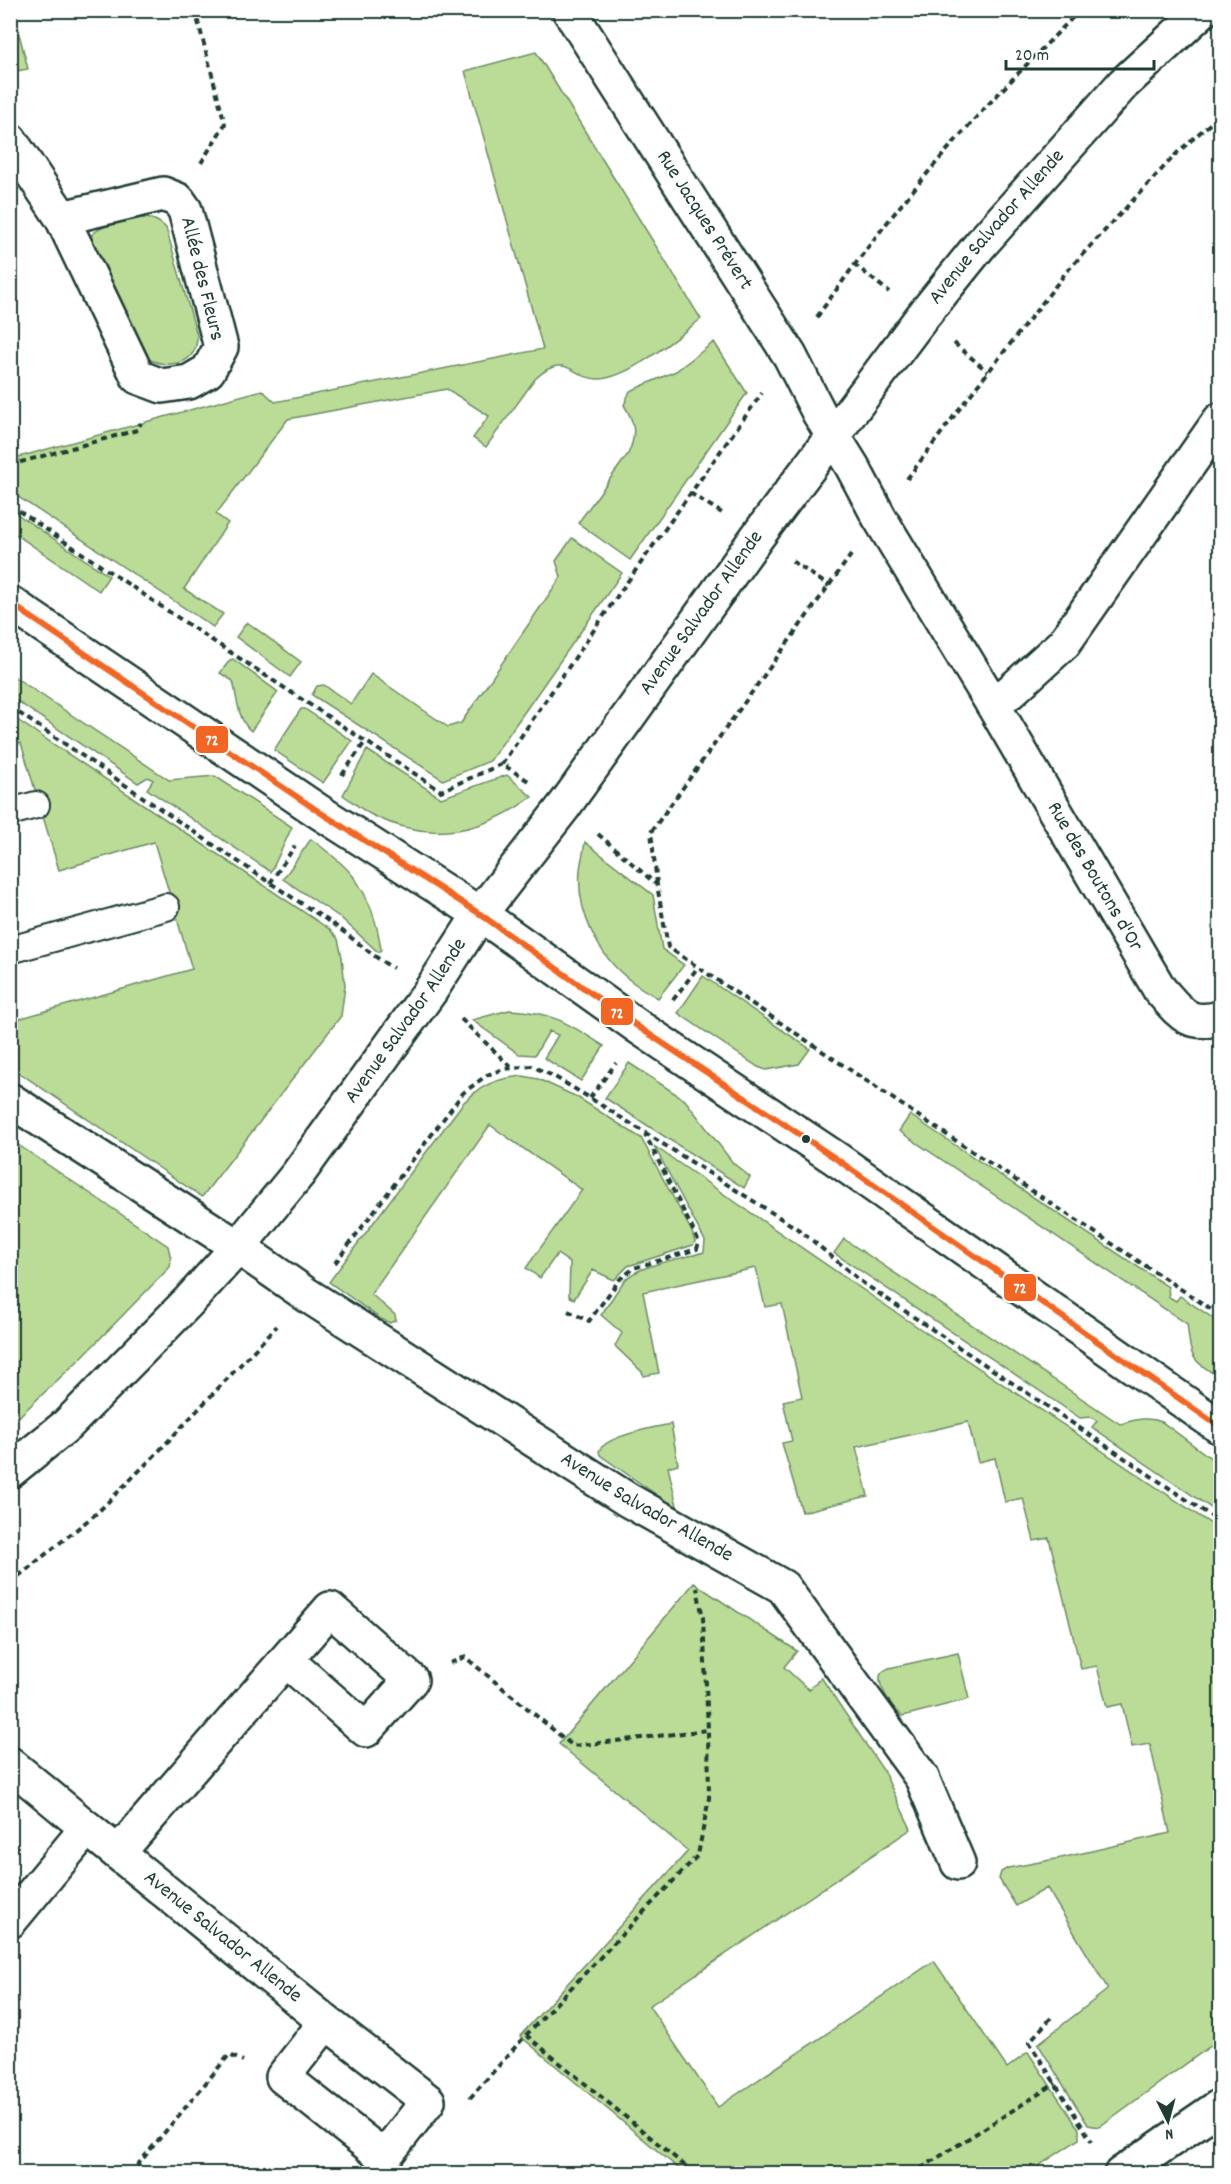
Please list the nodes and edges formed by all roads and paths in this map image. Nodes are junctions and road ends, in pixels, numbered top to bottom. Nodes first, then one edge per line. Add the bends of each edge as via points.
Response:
1 (195, 10) edge
2 (569, 10) edge
3 (1203, 10) edge
4 (10, 141) edge
5 (178, 200) junction
6 (62, 218) junction
7 (162, 386) junction
8 (1221, 420) edge
9 (833, 436) junction
10 (10, 465) edge
11 (10, 505) edge
12 (10, 603) edge
13 (992, 703) junction
14 (10, 707) edge
15 (36, 805) dead end
16 (565, 805) junction
17 (10, 812) edge
18 (166, 907) dead end
19 (480, 914) junction
20 (10, 950) edge
21 (431, 990) junction
22 (1221, 1018) edge
23 (512, 1068) junction
24 (10, 1100) edge
25 (645, 1133) junction
26 (238, 1247) junction
27 (307, 1295) junction
28 (568, 1311) dead end
29 (1221, 1315) edge
30 (1221, 1427) edge
31 (10, 1471) edge
32 (1221, 1522) edge
33 (687, 1534) junction
34 (10, 1583) edge
35 (286, 1660) junction
36 (411, 1680) junction
37 (708, 1730) junction
38 (10, 1764) edge
39 (87, 1828) junction
40 (118, 1853) junction
41 (958, 1863) dead end
42 (10, 1921) edge
43 (1051, 2018) dead end
44 (326, 2022) junction
45 (525, 2035) junction
46 (283, 2077) junction
47 (1056, 2083) junction
48 (428, 2101) junction
49 (1221, 2106) edge
50 (1082, 2124) dead end
51 (130, 2174) edge
52 (695, 2174) edge
53 (912, 2174) edge
54 (1121, 2174) edge

1 - 5 path via 225,124
2 - 9 street, Rue Jacques Prévert via 790,356
3 - 9 street, Avenue Salvador Allende via 1123,84 980,245
4 - 6 street
5 - 6 street, Allée des Fleurs via 163,194
5 - 7 street, Allée des Fleurs via 185,210 221,347 208,370 189,382
6 - 7 street via 138,377
7 - 10 path via 137,430
8 - 13 street via 1064,643 1010,692
9 - 13 street, Rue des Boutons d'Or
9 - 16 street, Avenue Salvador Allende
11 - 16 path via 441,791 502,764
12 - 19 street via 318,811
13 - 22 street, Rue des Boutons d'Or via 1160,990 1185,1018
14 - 21 path via 348,933 375,958
15 - 17 lane
16 - 19 street, Avenue Salvador Allende
16 - 29 path via 657,885 668,947
18 - 20 lane
19 - 21 street, Avenue Salvador Allende
19 - 30 street
21 - 23 path
21 - 26 street, Avenue Salvador Allende via 298,1174
23 - 25 path via 532,1066 555,1077
23 - 27 path via 487,1075 463,1093
24 - 26 street
25 - 28 path via 699,1242 698,1249 634,1268 620,1279 589,1321
25 - 32 path via 801,1231 863,1283
26 - 27 street, Avenue Salvador Allende
26 - 31 street, Avenue Salvador Allende via 67,1425
27 - 33 street, Avenue Salvador Allende
27 - 34 path via 97,1513
33 - 37 path via 703,1618
33 - 41 street, Avenue Salvador Allende via 783,1587 922,1778
35 - 36 street via 366,1730
35 - 36 street via 330,1609
35 - 40 street
36 - 37 path via 465,1656 573,1746
37 - 45 path via 709,1798 698,1855
38 - 39 street, Avenue Salvador Allende
39 - 40 street, Avenue Salvador Allende
39 - 42 street
40 - 44 street, Avenue Salvador Allende
43 - 47 path via 1029,2042
44 - 46 street
44 - 48 street, Avenue Salvador Allende
45 - 48 path via 469,2099
45 - 52 path
46 - 48 street via 384,2157
46 - 51 path via 229,2055
47 - 50 path
47 - 53 path
49 - 54 street

